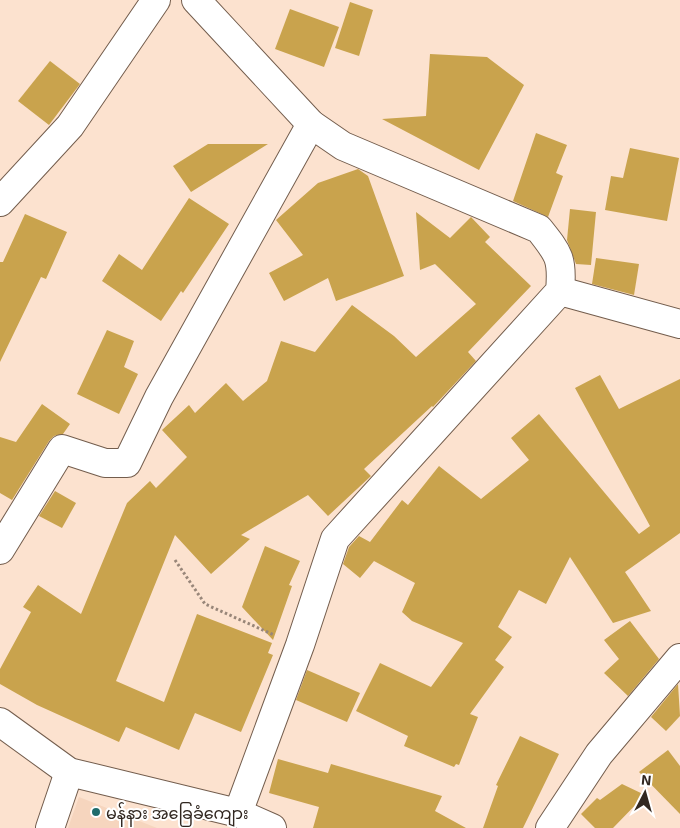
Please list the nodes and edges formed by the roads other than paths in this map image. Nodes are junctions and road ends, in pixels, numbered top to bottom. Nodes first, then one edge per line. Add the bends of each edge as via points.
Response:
1 (156, 0) edge
2 (196, 0) edge
3 (312, 124) junction
4 (0, 202) edge
5 (560, 291) junction
6 (680, 324) edge
7 (0, 550) edge
8 (680, 658) edge
9 (0, 722) edge
10 (69, 772) junction
11 (238, 813) junction
12 (50, 828) edge
13 (272, 828) edge
14 (550, 828) edge

1 - 4 street via 70,126
2 - 3 street
3 - 5 street via 343,146 539,229 558,252 562,272
3 - 7 street via 159,397 127,463 105,463 62,449
5 - 6 street
5 - 11 street via 335,538 300,645
8 - 14 street via 599,754
9 - 10 street
10 - 11 street
10 - 12 street
11 - 13 street

